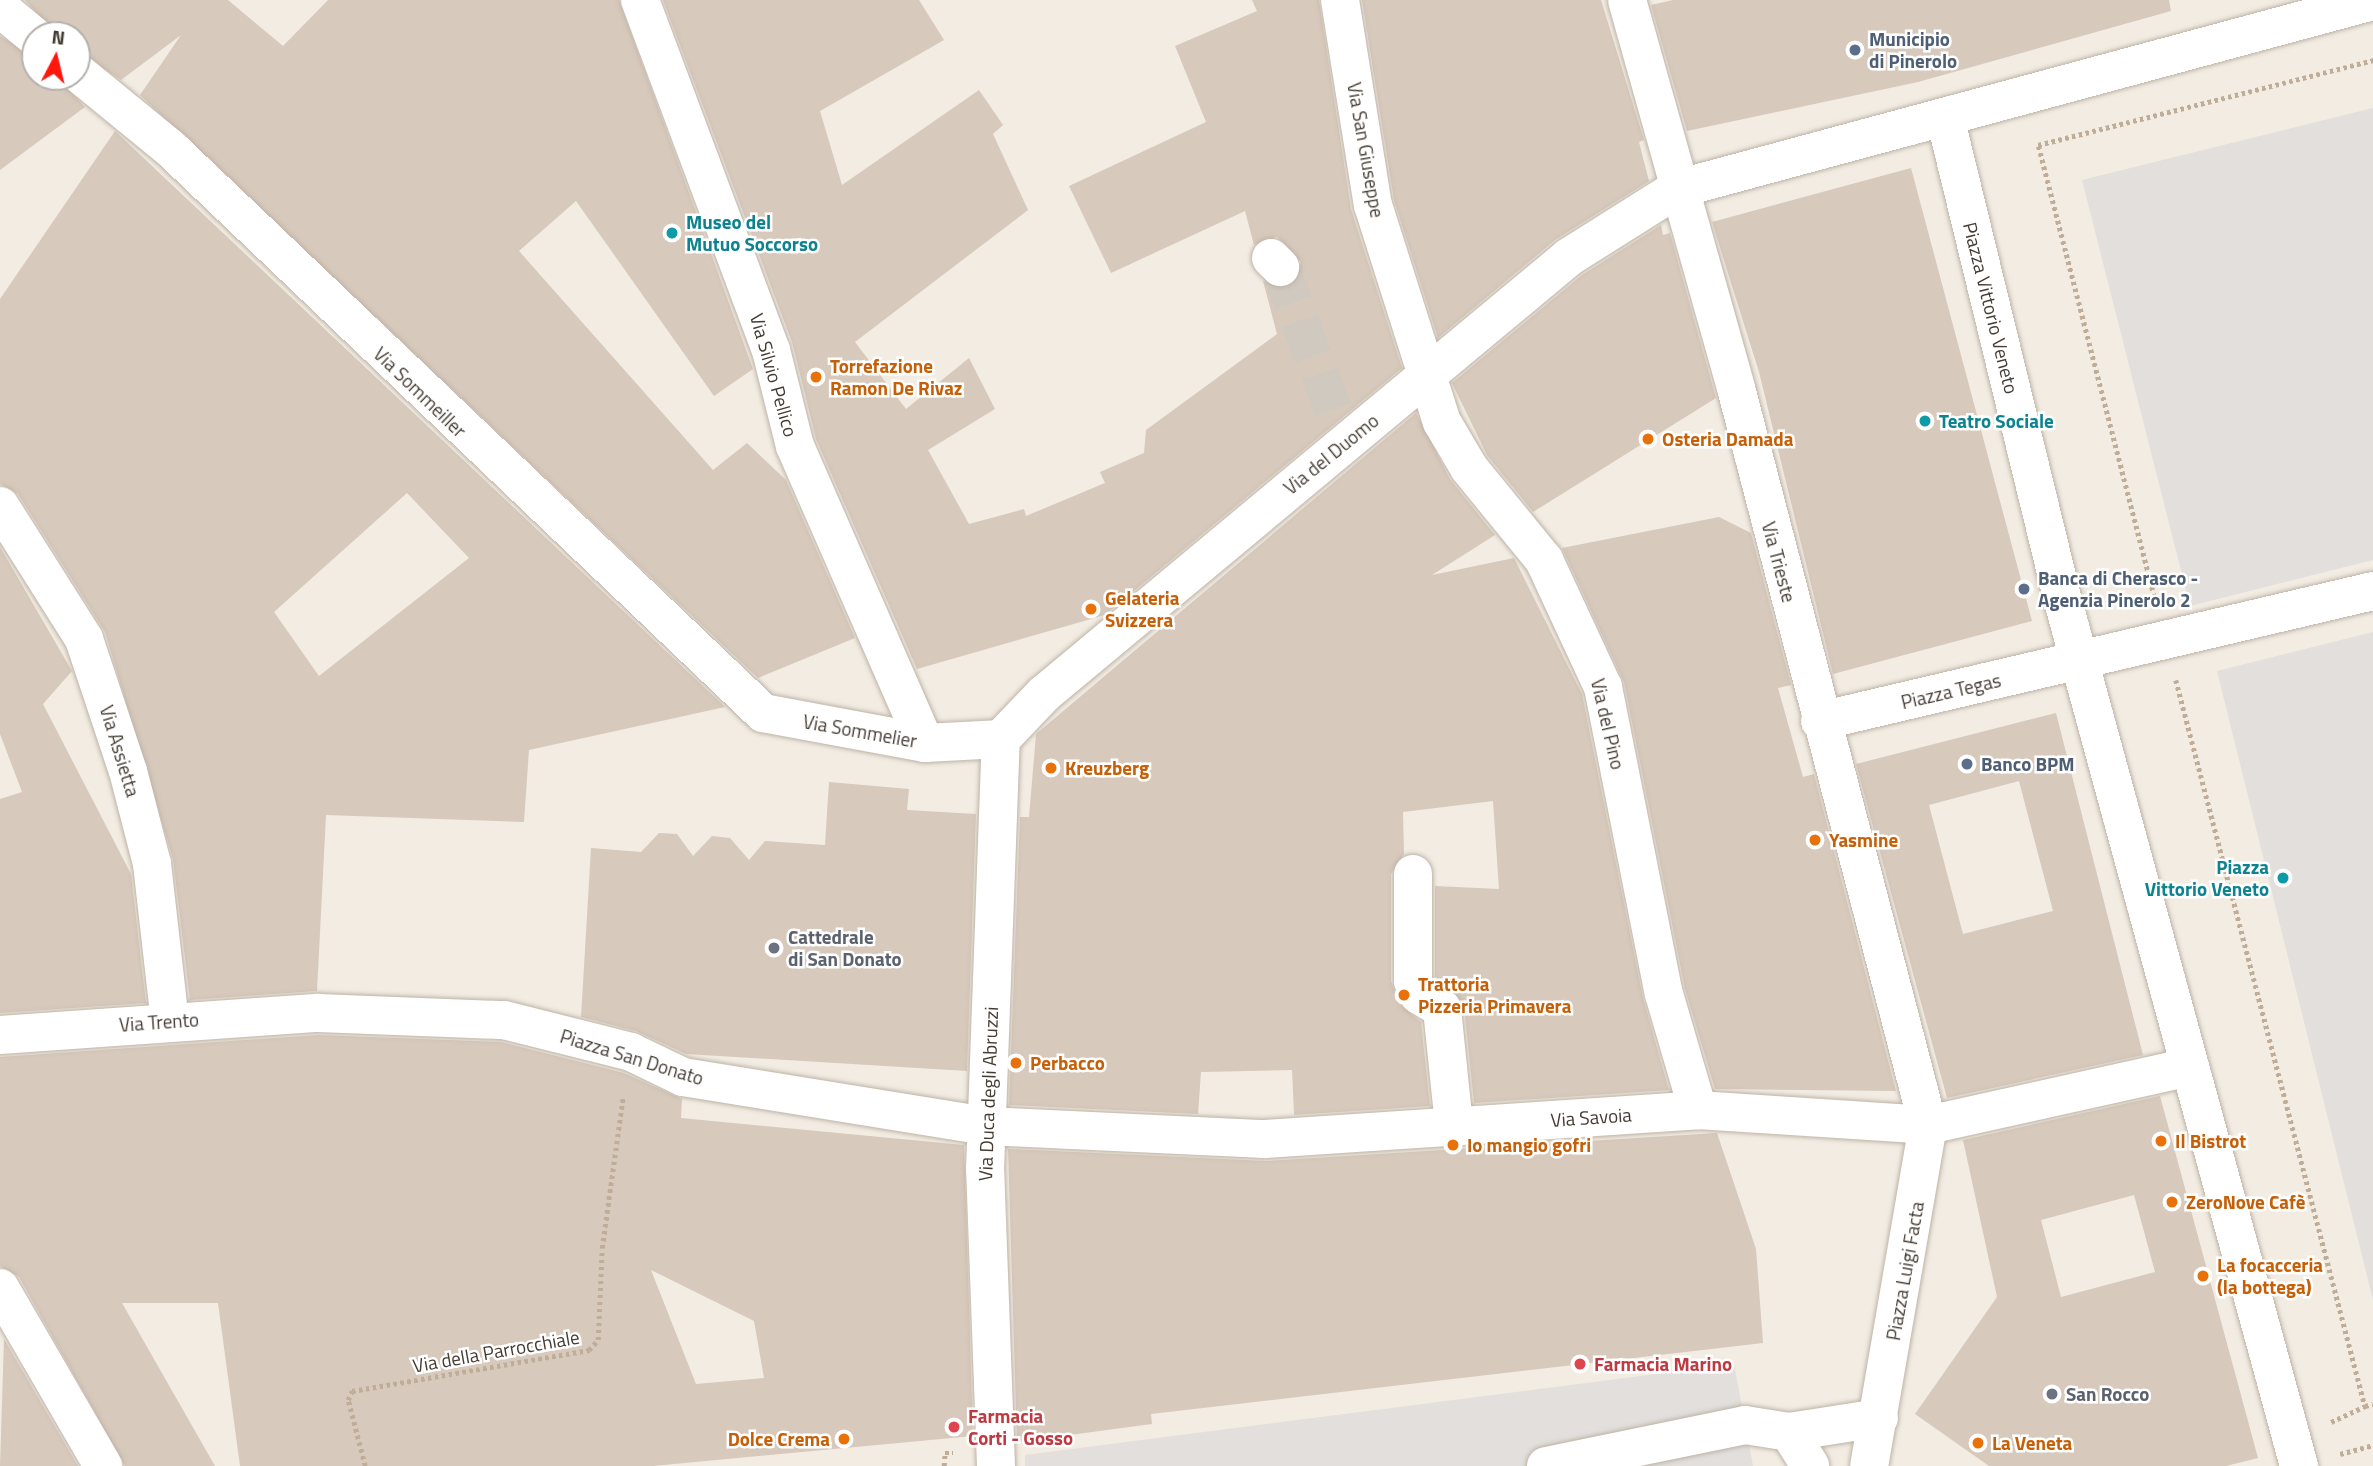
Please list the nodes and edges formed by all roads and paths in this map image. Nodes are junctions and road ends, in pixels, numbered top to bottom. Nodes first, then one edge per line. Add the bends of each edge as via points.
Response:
1 (640, 0) edge
2 (1340, 0) edge
3 (1627, 0) edge
4 (2373, 1) edge
5 (0, 8) edge
6 (2300, 10) edge
7 (21, 25) edge
8 (91, 83) edge
9 (1945, 117) junction
10 (1677, 189) junction
11 (1426, 377) junction
12 (0, 506) edge
13 (2373, 591) edge
14 (2081, 660) junction
15 (762, 713) joint
16 (1820, 721) junction
17 (1001, 739) junction
18 (925, 744) junction
19 (1413, 873) dead end
20 (318, 1013) joint
21 (170, 1021) junction
22 (0, 1035) edge
23 (631, 1052) junction
24 (2189, 1067) junction
25 (1698, 1110) junction
26 (1928, 1125) junction
27 (986, 1126) junction
28 (1454, 1126) junction
29 (1, 1293) edge
30 (1879, 1418) junction
31 (1787, 1449) edge
32 (996, 1458) edge
33 (103, 1466) edge
34 (365, 1466) edge
35 (1546, 1466) edge
36 (1810, 1466) edge
37 (1869, 1466) edge
38 (2299, 1466) edge

1 - 18 street, Via Silvio Pellico via 771,351 795,446
2 - 11 street, Via San Giuseppe via 1373,205
3 - 10 street, Via Trieste
4 - 6 street
5 - 7 street
6 - 9 street
8 - 15 street, Via Sommeiller via 170,148
9 - 10 street
9 - 14 street, Piazza Vittorio Veneto
10 - 11 street, Via del Duomo via 1569,257
10 - 16 street, Via Trieste via 1736,388
11 - 17 street, Via del Duomo via 1343,434 1044,694
11 - 25 street, Via del Pino via 1442,422 1469,468 1544,560 1603,687 1664,994
12 - 21 street, Via Assietta via 84,639 97,678 152,864
13 - 14 street
14 - 16 street, Piazza Tegas
14 - 24 street, Piazza Vittorio Veneto
15 - 18 street, Via Sommelier
16 - 26 street, Via Trieste
17 - 18 street, Via Sommelier
17 - 27 street, Via Duca degli Abruzzi
19 - 28 street via 1413,981 1419,995 1442,1009
20 - 21 street, Via Trento
20 - 23 street, Piazza San Donato via 504,1020
21 - 22 street, Via Trento
23 - 27 street, Piazza San Donato via 683,1077
23 - 34 path, Via della Parrocchiale via 615,1138 598,1340 589,1350 352,1391 348,1401
24 - 26 street, Via Savoia
24 - 38 street, Piazza Vittorio Veneto
25 - 26 street, Via Savoia
25 - 28 street, Via Savoia
26 - 30 street, Piazza Luigi Facta
27 - 28 street, Via Savoia via 1265,1139
27 - 32 street, Via Duca degli Abruzzi
29 - 33 street
30 - 31 street
30 - 37 street, Piazza Luigi Facta
31 - 35 street via 1745,1426
31 - 36 street

